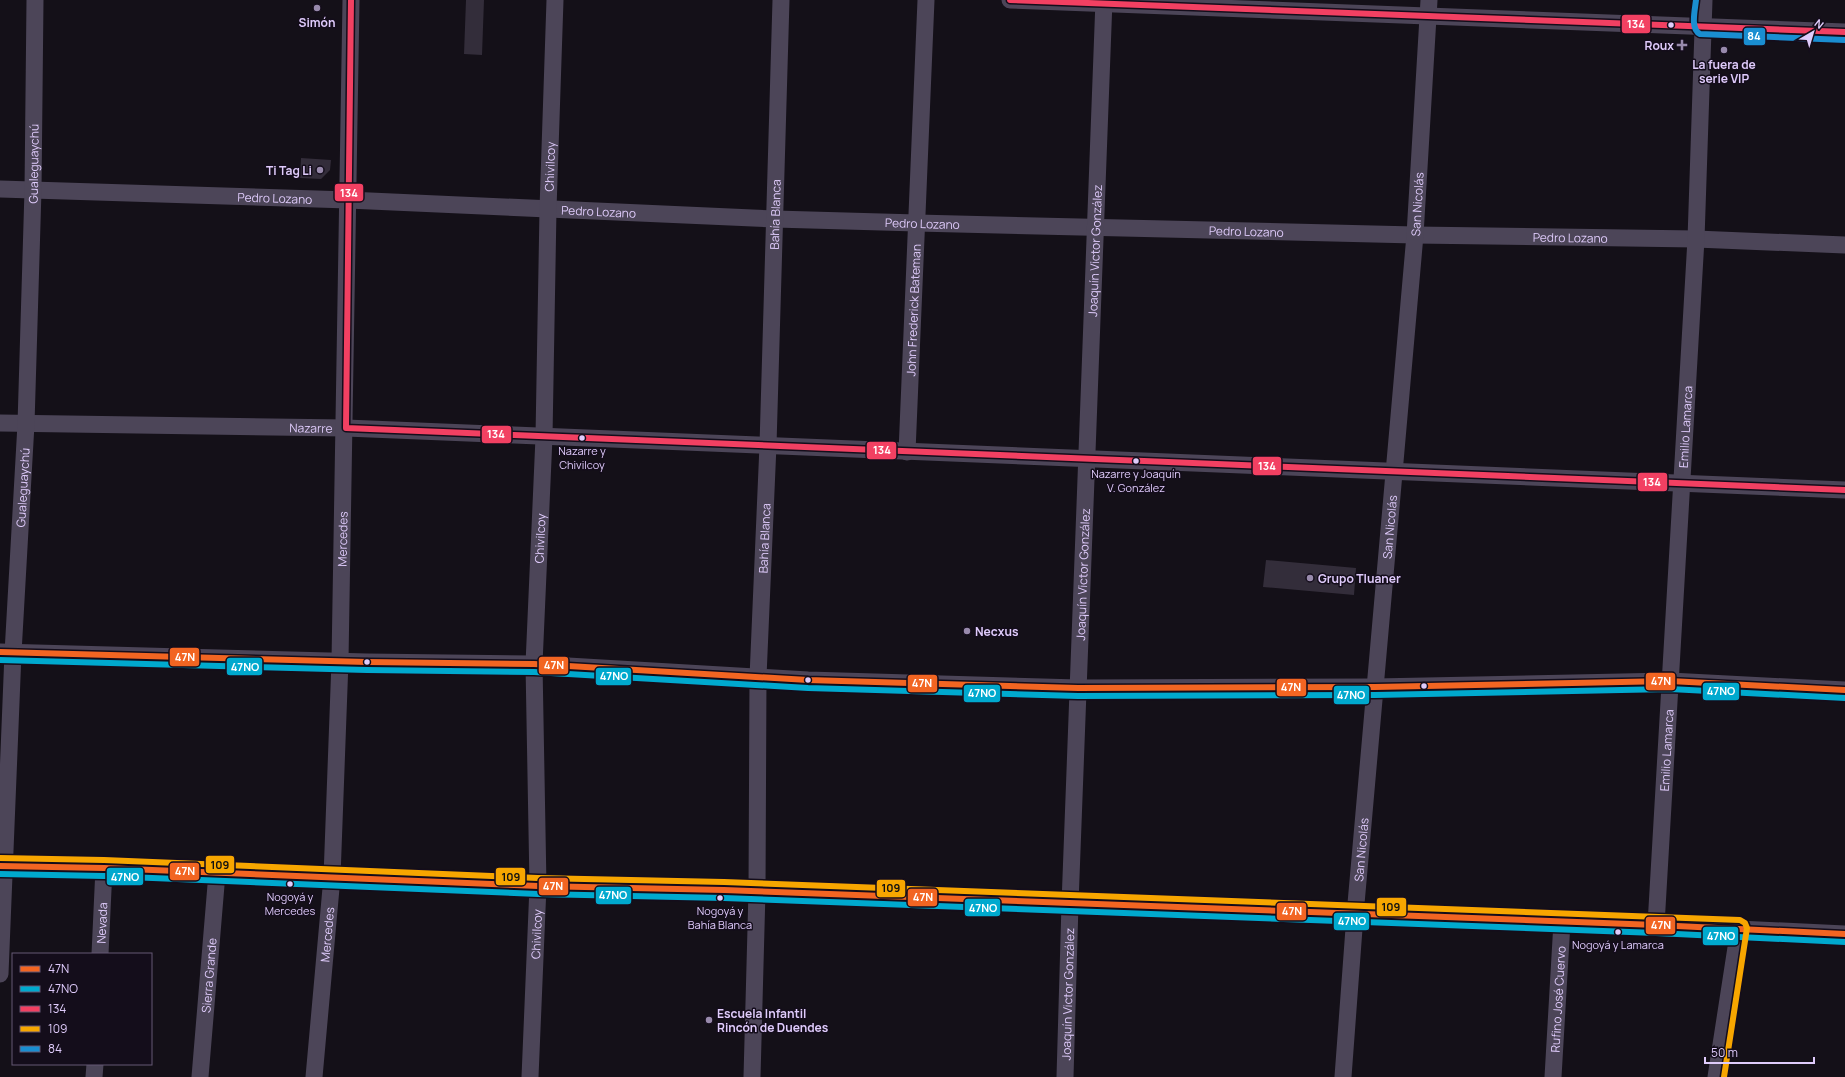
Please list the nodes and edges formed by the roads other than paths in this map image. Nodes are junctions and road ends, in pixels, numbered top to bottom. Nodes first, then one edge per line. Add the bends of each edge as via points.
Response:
1 (35, 0) edge
2 (351, 0) edge
3 (556, 0) edge
4 (782, 0) edge
5 (926, 0) edge
6 (1010, 0) edge
7 (1704, 0) edge
8 (1103, 2) edge
9 (1429, 8) edge
10 (1702, 26) junction
11 (1845, 32) edge
12 (0, 189) edge
13 (33, 190) junction
14 (348, 200) junction
15 (548, 209) junction
16 (775, 219) junction
17 (917, 223) junction
18 (1096, 227) junction
19 (1416, 235) junction
20 (1696, 239) junction
21 (1845, 245) edge
22 (0, 423) edge
23 (26, 424) junction
24 (346, 428) junction
25 (544, 437) junction
26 (768, 445) junction
27 (907, 452) junction
28 (1087, 459) junction
29 (1394, 472) junction
30 (1682, 483) junction
31 (1845, 490) edge
32 (6, 652) edge
33 (340, 661) junction
34 (534, 664) junction
35 (758, 677) junction
36 (1670, 681) junction
37 (1375, 687) junction
38 (1078, 688) junction
39 (1845, 690) edge
40 (2, 866) edge
41 (104, 868) junction
42 (217, 873) junction
43 (332, 878) junction
44 (538, 886) junction
45 (757, 891) junction
46 (1070, 904) junction
47 (1355, 915) junction
48 (1562, 922) junction
49 (1656, 925) junction
50 (1739, 928) junction
51 (1845, 934) edge
52 (100, 953) edge
53 (0, 974) edge
54 (95, 1065) edge
55 (94, 1077) edge
56 (200, 1077) edge
57 (314, 1077) edge
58 (530, 1077) edge
59 (752, 1077) edge
60 (1065, 1077) edge
61 (1343, 1077) edge
62 (1553, 1077) edge
63 (1716, 1077) edge

1 - 13 street, Gualeguaychú
2 - 14 street, Mercedes
3 - 15 street, Chivilcoy
4 - 16 street, Bahía Blanca
5 - 17 street, John Frederick Bateman
6 - 8 street
7 - 10 street, Emilio Lamarca
8 - 9 street
8 - 18 street, Joaquín Victor González
9 - 10 street
9 - 19 street, San Nicolás
10 - 11 street
10 - 20 street, Emilio Lamarca
12 - 13 street, Pedro Lozano
13 - 14 street, Pedro Lozano
13 - 23 street, Gualeguaychú
14 - 15 street, Pedro Lozano
14 - 24 street, Mercedes
15 - 16 street, Pedro Lozano
15 - 25 street, Chivilcoy
16 - 17 street, Pedro Lozano
16 - 26 street, Bahía Blanca
17 - 18 street, Pedro Lozano
17 - 27 street, John Frederick Bateman
18 - 19 street, Pedro Lozano
18 - 28 street, Joaquín Victor González
19 - 20 street, Pedro Lozano
19 - 29 street, San Nicolás
20 - 21 street, Pedro Lozano
20 - 30 street, Emilio Lamarca
22 - 23 street, Nazarre
23 - 24 street, Nazarre
23 - 32 street, Gualeguaychú
24 - 25 street, Nazarre
24 - 33 street, Mercedes
25 - 26 street, Nazarre
25 - 34 street, Chivilcoy
26 - 27 street, Nazarre
26 - 35 street, Bahía Blanca
27 - 28 street, Nazarre
28 - 29 street, Nazarre
28 - 38 street, Joaquín Victor González
29 - 30 street, Nazarre
29 - 37 street, San Nicolás
30 - 31 street, Nazarre
30 - 36 street, Emilio Lamarca
32 - 33 street
32 - 40 street, Gualeguaychú
33 - 34 street
33 - 43 street, Mercedes
34 - 35 street
34 - 44 street, Chivilcoy
35 - 38 street
35 - 45 street, Bahía Blanca
36 - 37 street
36 - 39 street
36 - 49 street, Emilio Lamarca
37 - 38 street
37 - 47 street, San Nicolás
38 - 46 street, Joaquín Victor González
40 - 41 street
40 - 53 street, Gualeguaychú
41 - 42 street
41 - 52 street, Nevada
42 - 43 street
42 - 56 street, Sierra Grande
43 - 44 street
43 - 57 street, Mercedes
44 - 45 street
44 - 58 street, Chivilcoy
45 - 46 street
45 - 59 street, Bahía Blanca
46 - 47 street
46 - 60 street, Joaquín Victor González
47 - 48 street
47 - 61 street, San Nicolás
48 - 49 street
48 - 62 street, Rufino José Cuervo
49 - 50 street
50 - 51 street
50 - 63 street
54 - 55 street

